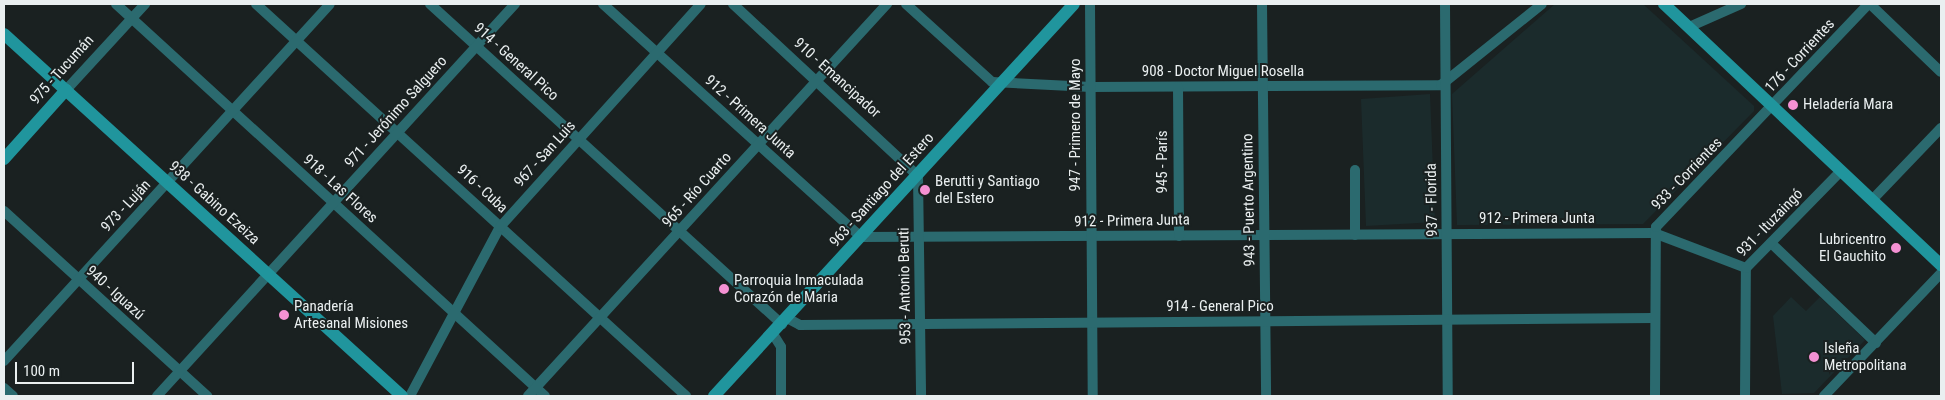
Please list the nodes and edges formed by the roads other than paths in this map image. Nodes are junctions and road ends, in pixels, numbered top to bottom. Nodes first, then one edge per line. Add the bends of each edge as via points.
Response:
1 (116, 4) edge
2 (145, 4) edge
3 (256, 4) edge
4 (330, 4) edge
5 (430, 4) edge
6 (515, 4) edge
7 (603, 4) edge
8 (701, 4) edge
9 (733, 4) edge
10 (887, 4) edge
11 (906, 4) edge
12 (1074, 4) edge
13 (1090, 4) edge
14 (1262, 4) edge
15 (1445, 4) edge
16 (1542, 4) edge
17 (1664, 4) edge
18 (1741, 4) edge
19 (1869, 4) edge
20 (132, 18) junction
21 (1689, 27) junction
22 (4, 34) edge
23 (296, 40) junction
24 (476, 46) junction
25 (657, 53) junction
26 (1941, 72) edge
27 (818, 80) junction
28 (1446, 84) junction
29 (999, 85) junction
30 (1263, 86) junction
31 (1091, 87) junction
32 (1178, 87) junction
33 (66, 90) junction
34 (1774, 107) junction
35 (232, 112) junction
36 (1941, 128) edge
37 (398, 133) junction
38 (578, 139) junction
39 (759, 144) junction
40 (4, 159) edge
41 (1355, 170) dead end
42 (1842, 170) junction
43 (918, 176) junction
44 (167, 183) junction
45 (1872, 200) junction
46 (333, 203) junction
47 (4, 211) edge
48 (500, 227) junction
49 (1655, 230) junction
50 (680, 232) junction
51 (1355, 234) junction
52 (1448, 234) junction
53 (1265, 235) junction
54 (1179, 236) junction
55 (861, 237) junction
56 (919, 237) junction
57 (1092, 237) junction
58 (1771, 243) junction
59 (1941, 265) edge
60 (1746, 268) junction
61 (1941, 273) edge
62 (269, 275) junction
63 (78, 279) junction
64 (453, 311) junction
65 (600, 318) junction
66 (1654, 318) junction
67 (1448, 319) junction
68 (785, 321) junction
69 (1093, 322) junction
70 (1265, 322) junction
71 (920, 323) junction
72 (772, 334) junction
73 (1876, 343) junction
74 (4, 360) edge
75 (180, 372) junction
76 (4, 388) edge
77 (536, 388) junction
78 (13, 396) edge
79 (157, 396) edge
80 (207, 396) edge
81 (402, 396) edge
82 (410, 396) edge
83 (528, 396) edge
84 (545, 396) edge
85 (686, 396) edge
86 (714, 396) edge
87 (781, 396) edge
88 (921, 396) edge
89 (1093, 396) edge
90 (1266, 396) edge
91 (1448, 396) edge
92 (1655, 396) edge
93 (1745, 396) edge
94 (1824, 396) edge

1 - 20 street, 918 - Las Flores
2 - 20 street, 975 - Tucumán
3 - 23 street, 916 - Cuba
4 - 23 street, 973 - Luján
5 - 24 street, 914 - General Pico
6 - 24 street, 971 - Jerónimo Salguero
7 - 25 street, 912 - Primera Junta
8 - 25 street, 967 - San Luis
9 - 27 street, 910 - Emancipador
10 - 27 street, 965 - Río Cuarto
11 - 29 street
12 - 29 street, 963 - Santiago del Estero
13 - 31 street, 947 - Primero de Mayo
14 - 30 street, 943 - Puerto Argentino
15 - 28 street, 937 - Florida
16 - 28 street
17 - 21 street
18 - 21 street
19 - 26 street
19 - 34 street, 176 - Corrientes
20 - 33 street, 975 - Tucumán
20 - 35 street, 918 - Las Flores
21 - 34 street
22 - 33 street, 938 - Gabino Ezeiza
23 - 35 street, 973 - Luján
23 - 37 street, 916 - Cuba
24 - 37 street, 971 - Jerónimo Salguero
24 - 38 street, 914 - General Pico
25 - 38 street, 967 - San Luis
25 - 39 street, 912 - Primera Junta
27 - 39 street, 965 - Río Cuarto
27 - 43 street, 910 - Emancipador
28 - 30 street, 908 - Doctor Miguel Rosella
28 - 52 street, 937 - Florida
29 - 31 street, 908 - Doctor Miguel Rosella
29 - 43 street, 963 - Santiago del Estero
30 - 32 street, 908 - Doctor Miguel Rosella
30 - 53 street, 943 - Puerto Argentino
31 - 32 street, 908 - Doctor Miguel Rosella
31 - 57 street, 947 - Primero de Mayo
32 - 54 street, 945 - París
33 - 40 street, 975 - Tucumán
33 - 44 street, 938 - Gabino Ezeiza
34 - 42 street
34 - 49 street, 933 - Corrientes
35 - 44 street, 973 - Luján
35 - 46 street, 918 - Las Flores
36 - 45 street
37 - 46 street, 971 - Jerónimo Salguero
37 - 48 street, 916 - Cuba
38 - 48 street, 967 - San Luis
38 - 50 street, 914 - General Pico
39 - 50 street, 965 - Río Cuarto
39 - 55 street, 912 - Primera Junta
41 - 51 street
42 - 45 street
42 - 58 street, 931 - Ituzaingó
43 - 55 street, 963 - Santiago del Estero
43 - 56 street, 953 - Antonio Beruti
44 - 62 street, 938 - Gabino Ezeiza
44 - 63 street, 973 - Luján
45 - 59 street
46 - 62 street, 971 - Jerónimo Salguero
46 - 64 street, 918 - Las Flores
47 - 63 street, 940 - Iguazú
48 - 64 street, 967 - San Luis
48 - 65 street, 916 - Cuba
49 - 52 street, 912 - Primera Junta
49 - 60 street, 912 - Primera Junta
49 - 66 street, 933 - Corrientes
50 - 65 street, 965 - Río Cuarto
50 - 68 street, 914 - General Pico
51 - 52 street, 912 - Primera Junta
51 - 53 street, 912 - Primera Junta
52 - 67 street, 937 - Florida
53 - 54 street, 912 - Primera Junta
53 - 70 street, 943 - Puerto Argentino
54 - 57 street, 912 - Primera Junta
55 - 56 street, 912 - Primera Junta
55 - 68 street, 963 - Santiago del Estero
56 - 57 street, 912 - Primera Junta
56 - 71 street, 953 - Antonio Beruti
57 - 69 street, 947 - Primero de Mayo
58 - 60 street, 931 - Ituzaingó
58 - 73 street
60 - 93 street, 931 - Ituzaingó
61 - 73 street
62 - 75 street, 971 - Jerónimo Salguero
62 - 81 street, 938 - Gabino Ezeiza
63 - 74 street, 973 - Luján
63 - 75 street, 940 - Iguazú
64 - 77 street, 918 - Las Flores
64 - 82 street, 967 - San Luis
65 - 77 street, 965 - Río Cuarto
65 - 85 street, 916 - Cuba
66 - 67 street, 914 - General Pico
66 - 92 street, 933 - Corrientes
67 - 70 street, 914 - General Pico
67 - 91 street, 937 - Florida
68 - 71 street, 914 - General Pico via 800,325
68 - 72 street, 963 - Santiago del Estero
69 - 70 street, 914 - General Pico
69 - 71 street, 914 - General Pico
69 - 89 street, 947 - Primero de Mayo
70 - 90 street, 943 - Puerto Argentino
71 - 88 street, 953 - Antonio Beruti
72 - 86 street, 963 - Santiago del Estero
72 - 87 street via 780,346
73 - 94 street
75 - 79 street, 971 - Jerónimo Salguero
75 - 80 street, 940 - Iguazú
76 - 78 street
77 - 83 street, 965 - Río Cuarto
77 - 84 street, 918 - Las Flores

